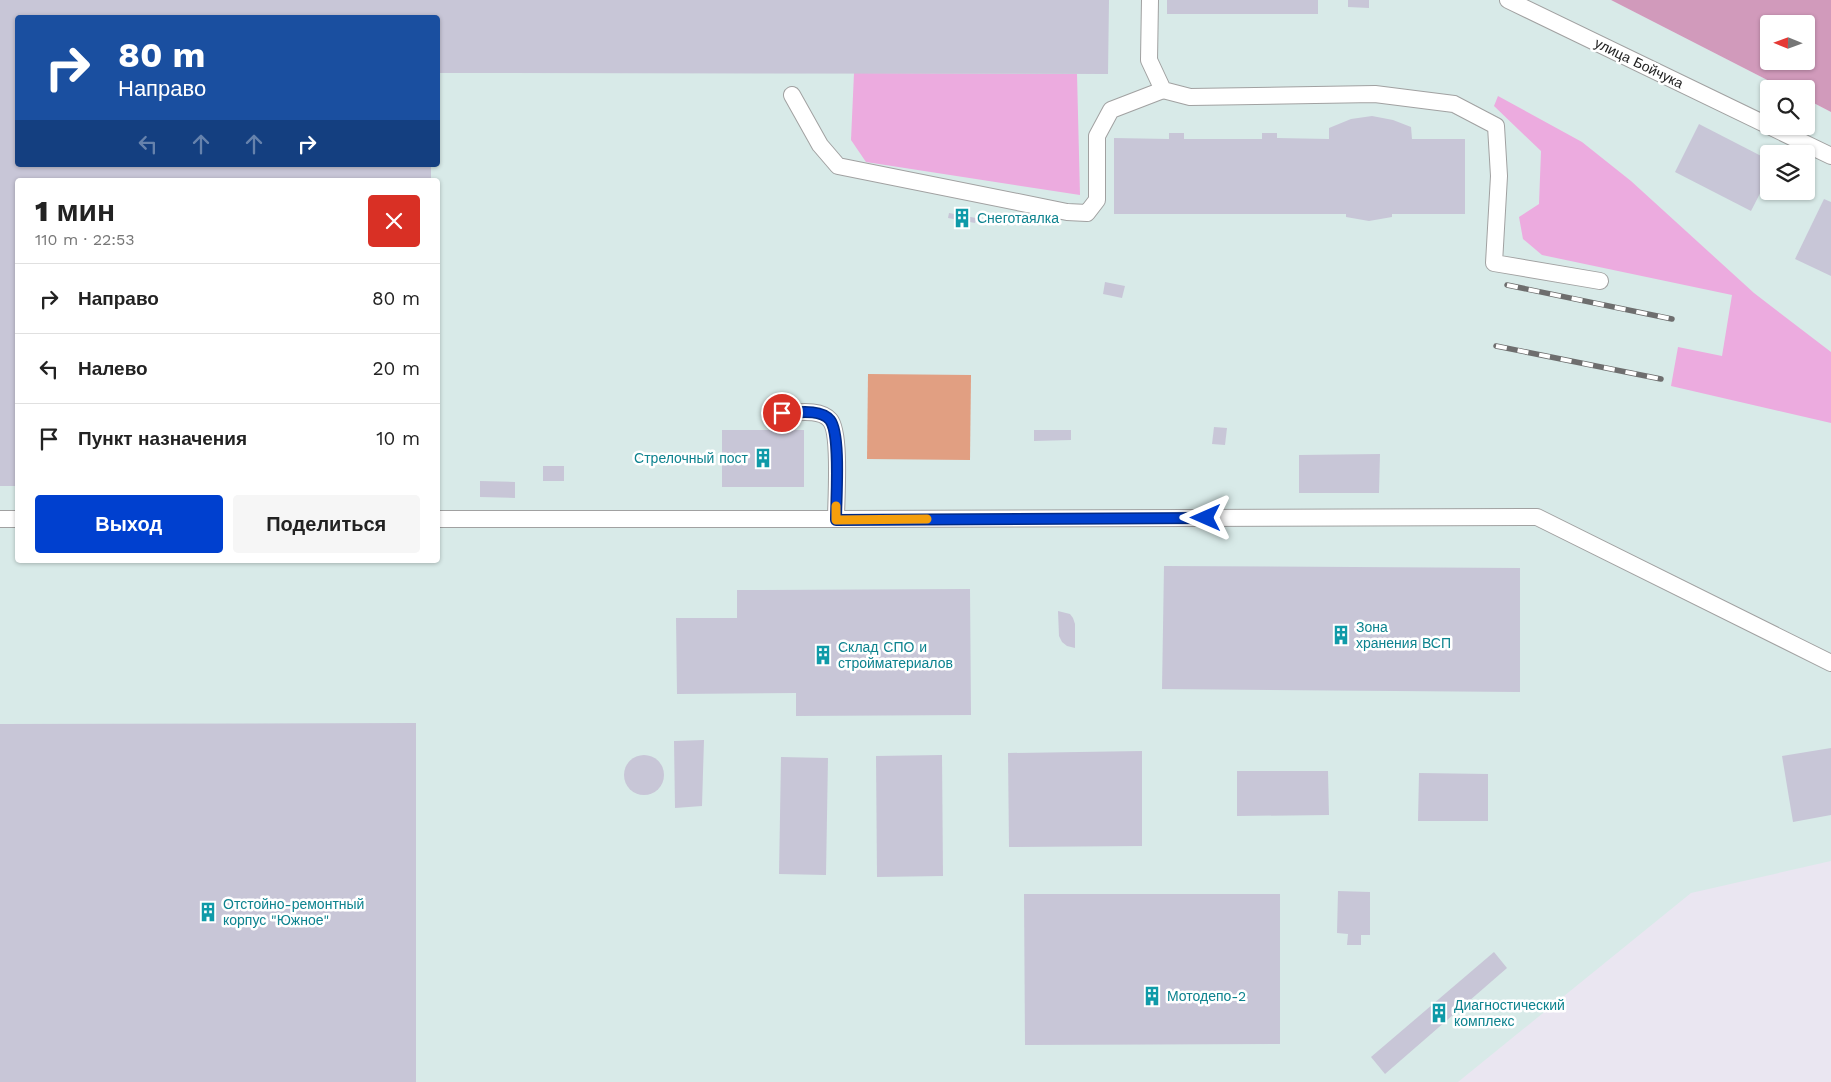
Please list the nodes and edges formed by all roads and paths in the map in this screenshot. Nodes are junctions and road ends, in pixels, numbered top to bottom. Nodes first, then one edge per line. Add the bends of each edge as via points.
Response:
1 (1150, 0) edge
2 (1508, 0) edge
3 (1163, 90) junction
4 (792, 95) dead end
5 (1831, 156) edge
6 (1600, 281) dead end
7 (782, 413) dead end
8 (0, 519) edge
9 (15, 519) edge
10 (440, 519) edge
11 (836, 520) junction
12 (1831, 663) edge

1 - 3 lane via 1149,60
2 - 5 lane, улица Бойчука
3 - 4 lane via 1111,110 1097,136 1097,200 1087,213 1067,212 838,166 820,145
3 - 6 lane via 1190,97 1375,94 1454,104 1496,126 1499,176 1494,263
7 - 11 lane via 815,413 830,419 836,434
8 - 9 lane
10 - 11 lane
11 - 12 lane via 1538,517

